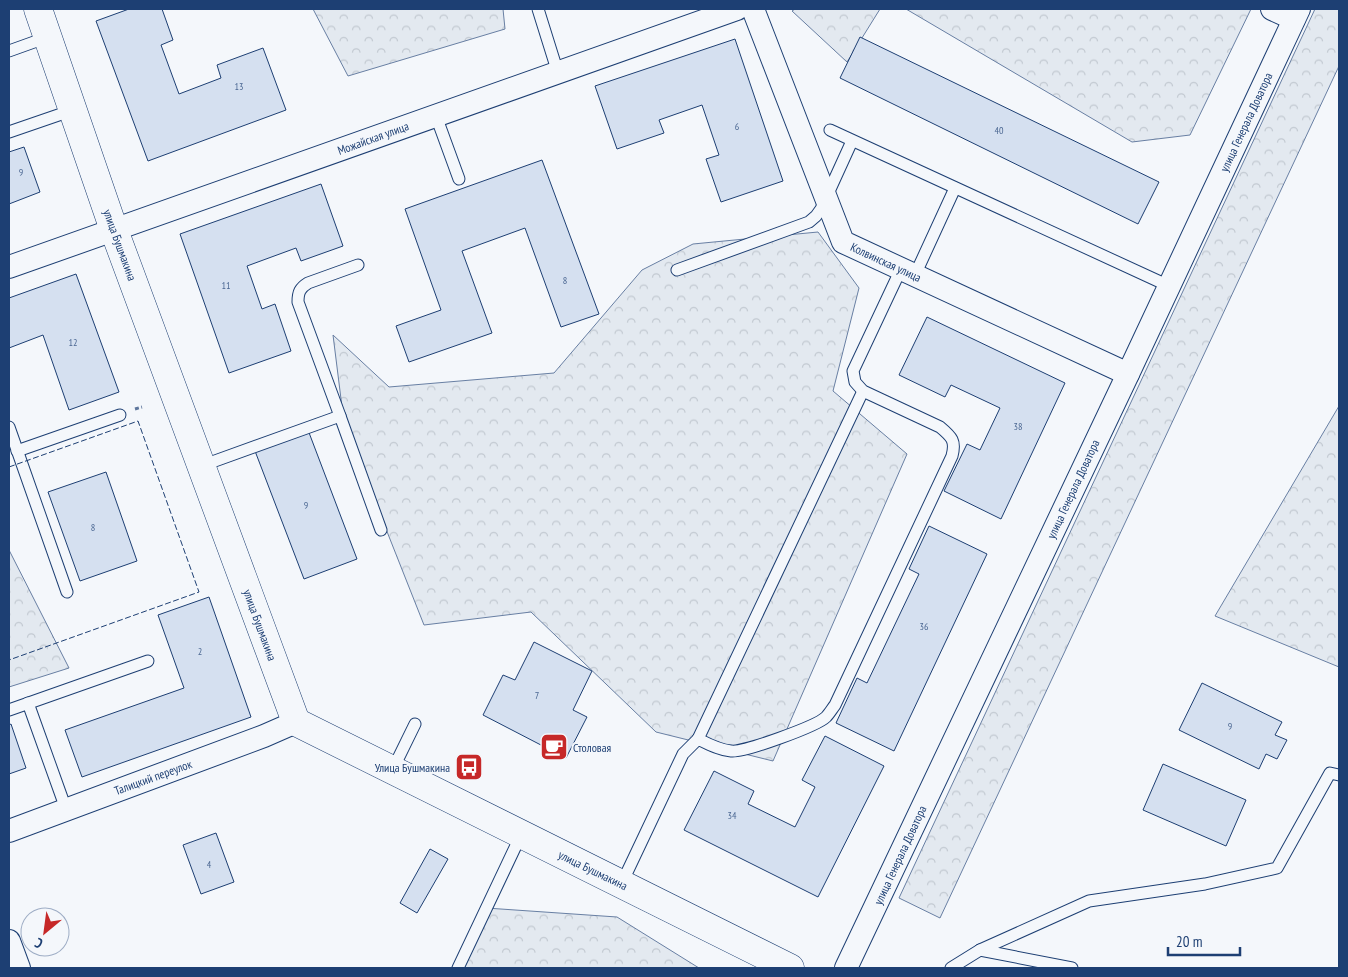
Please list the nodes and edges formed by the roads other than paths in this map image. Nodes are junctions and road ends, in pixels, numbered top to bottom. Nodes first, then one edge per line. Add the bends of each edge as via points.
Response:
1 (38, 9) edge
2 (538, 9) edge
3 (737, 9) edge
4 (753, 9) edge
5 (1272, 9) edge
6 (1297, 14) edge
7 (48, 37) junction
8 (9, 51) edge
9 (558, 72) junction
10 (73, 110) junction
11 (436, 116) junction
12 (830, 130) dead end
13 (9, 132) edge
14 (852, 141) junction
15 (459, 179) dead end
16 (955, 188) junction
17 (826, 197) junction
18 (114, 230) junction
19 (358, 265) dead end
20 (9, 267) edge
21 (677, 270) dead end
22 (908, 272) junction
23 (1169, 286) junction
24 (1128, 374) junction
25 (863, 391) junction
26 (120, 415) dead end
27 (340, 416) junction
28 (9, 428) edge
29 (17, 451) junction
30 (202, 466) junction
31 (381, 530) dead end
32 (68, 592) dead end
33 (148, 661) dead end
34 (28, 703) junction
35 (9, 710) edge
36 (296, 722) junction
37 (415, 724) dead end
38 (698, 739) junction
39 (392, 770) junction
40 (1339, 775) edge
41 (66, 810) junction
42 (9, 831) edge
43 (521, 835) junction
44 (621, 884) junction
45 (9, 941) edge
46 (980, 950) junction
47 (19, 968) edge
48 (458, 968) edge
49 (790, 968) edge
50 (846, 968) edge
51 (951, 968) edge
52 (1072, 968) edge

1 - 7 street, улица Бушмакина
2 - 9 lane
3 - 9 street, Можайская улица
4 - 17 street, Колвинская улица
5 - 6 street
6 - 23 street, улица Генерала Доватора
7 - 8 lane
7 - 10 street, улица Бушмакина
9 - 11 street, Можайская улица
10 - 13 lane
10 - 18 street, улица Бушмакина
11 - 15 lane
11 - 18 street, Можайская улица
12 - 14 lane
14 - 16 lane
14 - 17 lane
16 - 22 lane
16 - 23 lane
17 - 21 lane via 810,222
17 - 22 street, Колвинская улица via 843,242
18 - 20 street, Можайская улица
18 - 30 street, улица Бушмакина
19 - 27 lane via 308,283 298,294 298,302
22 - 24 street, Колвинская улица
22 - 25 lane via 853,370 855,382
23 - 24 street, улица Генерала Доватора
24 - 50 street, улица Генерала Доватора
25 - 38 lane
25 - 38 lane via 940,427 955,446 852,669 826,718 812,726 732,752
26 - 29 lane
27 - 30 lane
27 - 31 lane
28 - 29 lane
29 - 32 lane
30 - 36 street, улица Бушмакина
33 - 34 lane
34 - 35 lane
34 - 41 lane
36 - 39 street, улица Бушмакина
36 - 41 street, Талицкий переулок
37 - 39 lane
38 - 44 lane via 683,754
39 - 43 street, улица Бушмакина
40 - 46 lane via 1330,773 1276,868 1205,884 1089,901
41 - 42 street, Талицкий переулок
43 - 44 street, улица Бушмакина
43 - 48 lane
44 - 49 street, улица Бушмакина
45 - 47 street
46 - 51 lane
46 - 52 lane

